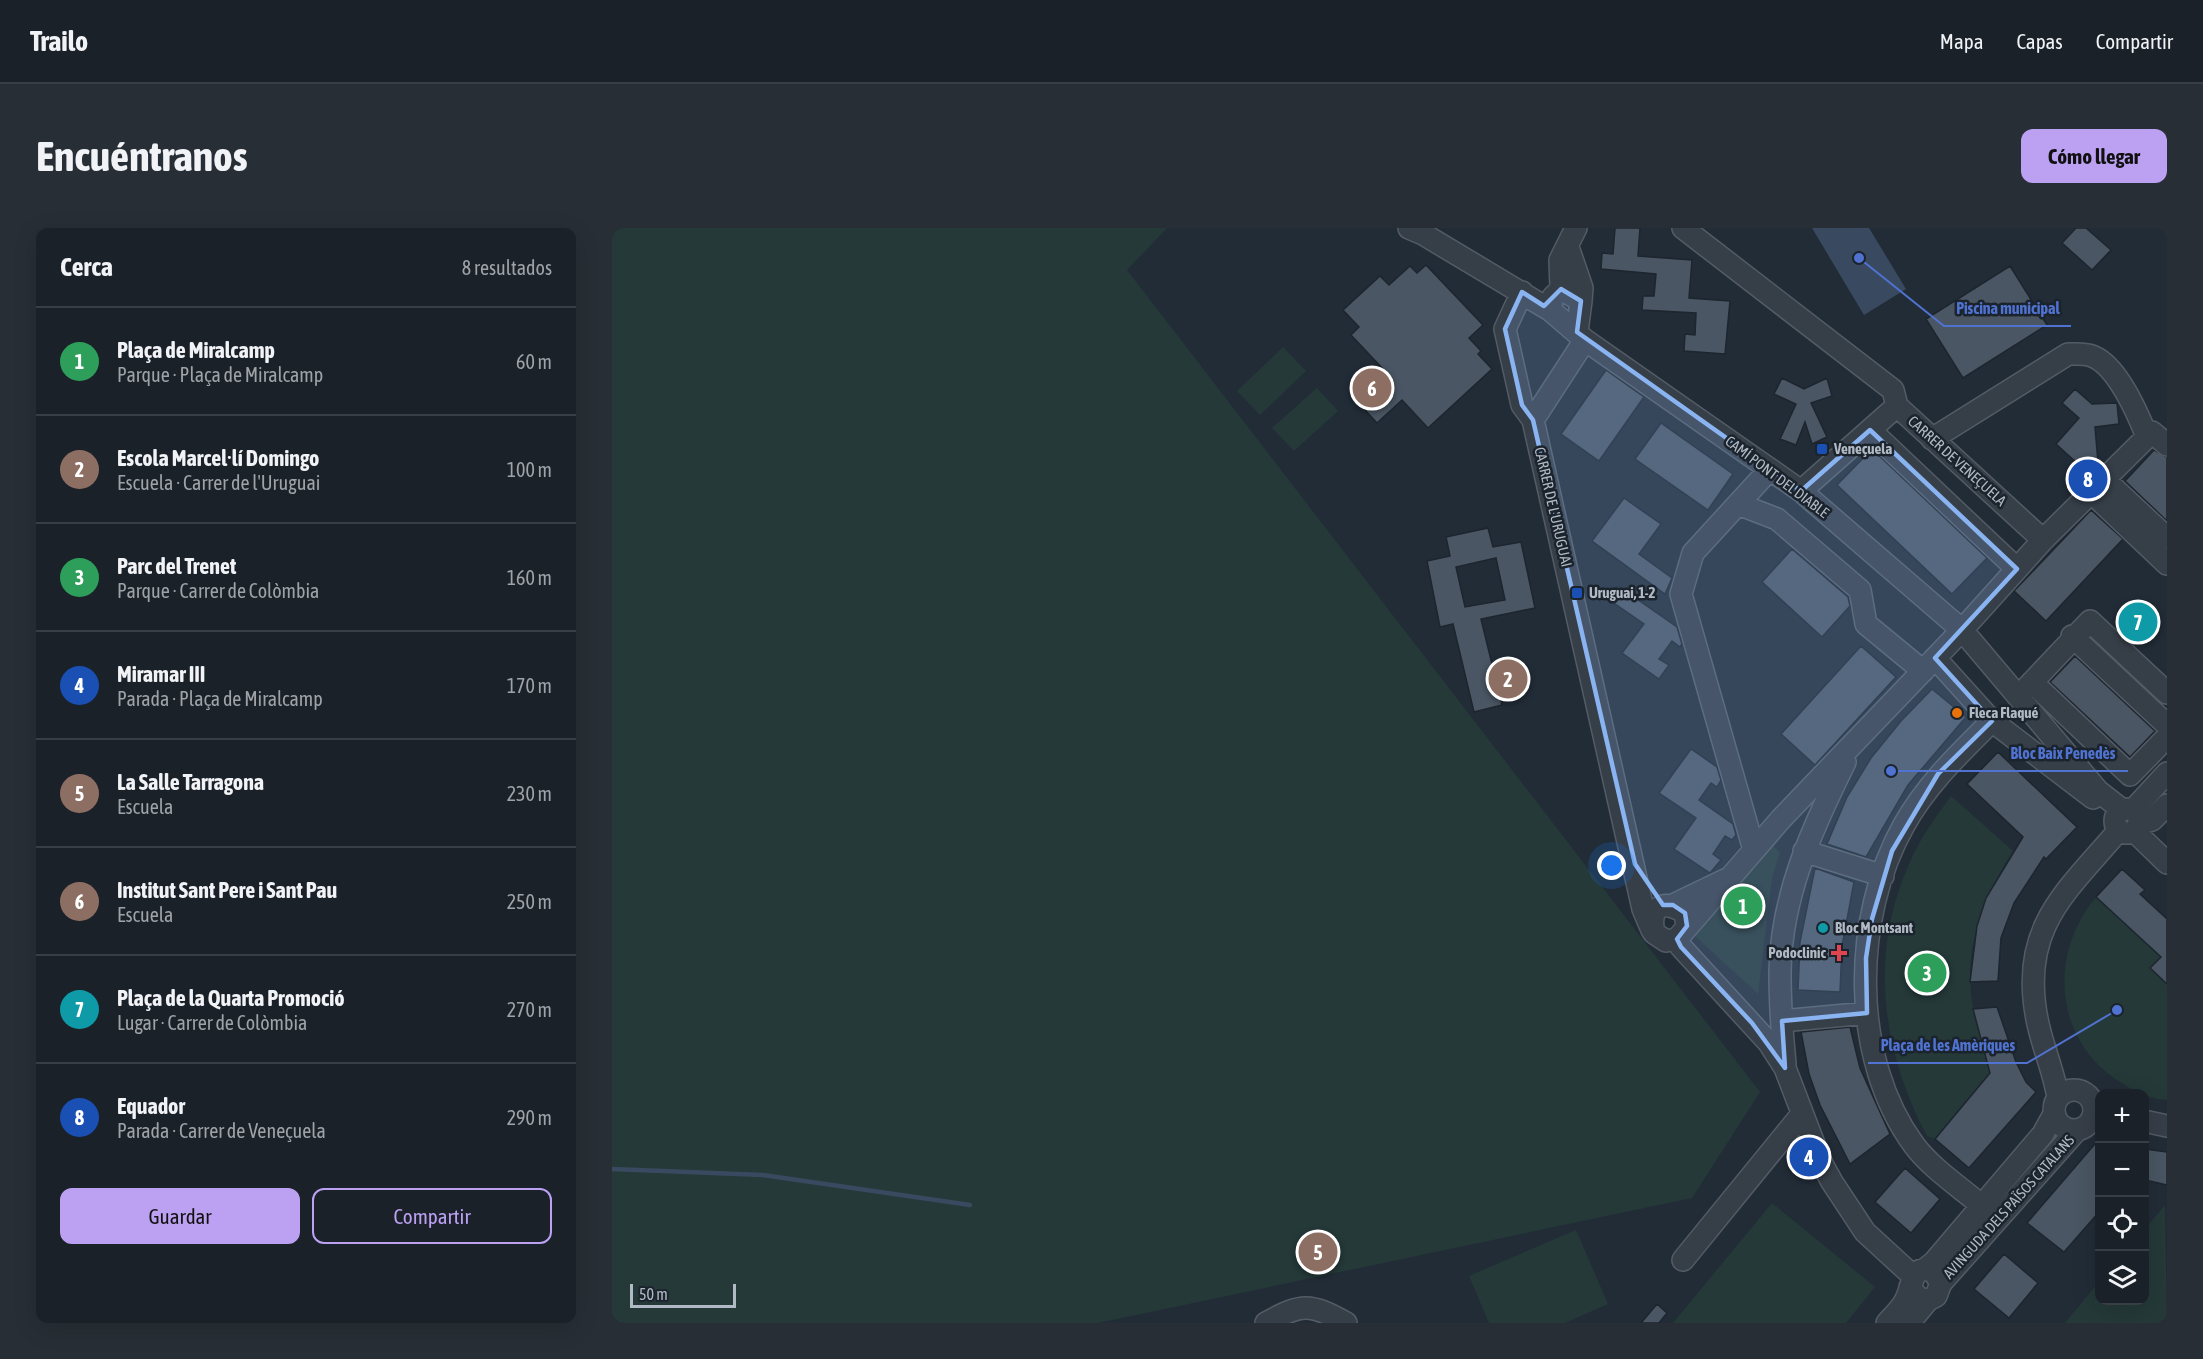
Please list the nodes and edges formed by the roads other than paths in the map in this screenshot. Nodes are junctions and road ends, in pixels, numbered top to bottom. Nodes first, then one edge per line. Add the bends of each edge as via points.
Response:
1 (1409, 228) edge
2 (1683, 228) edge
3 (1572, 237) edge
4 (1560, 289) junction
5 (1522, 292) junction
6 (1581, 301) junction
7 (1550, 310) junction
8 (1581, 336) junction
9 (1897, 406) junction
10 (1533, 420) junction
11 (1870, 430) junction
12 (2155, 438) edge
13 (1932, 439) junction
14 (1770, 469) junction
15 (2099, 486) junction
16 (1801, 491) junction
17 (1738, 504) junction
18 (2167, 538) edge
19 (2043, 540) junction
20 (2167, 564) edge
21 (2017, 569) junction
22 (1962, 630) junction
23 (2072, 636) junction
24 (1929, 664) junction
25 (2025, 689) junction
26 (2167, 693) edge
27 (1992, 721) junction
28 (2167, 725) edge
29 (2167, 737) edge
30 (1854, 745) junction
31 (2167, 773) edge
32 (2167, 805) edge
33 (2127, 820) junction
34 (1754, 850) junction
35 (1804, 851) junction
36 (2167, 862) edge
37 (1635, 864) junction
38 (1883, 876) junction
39 (1731, 878) junction
40 (1668, 905) junction
41 (1654, 933) junction
42 (1682, 933) junction
43 (1867, 1013) junction
44 (1782, 1021) junction
45 (1785, 1068) junction
46 (2056, 1106) junction
47 (1802, 1114) junction
48 (2149, 1122) edge
49 (2089, 1125) edge
50 (2167, 1126) edge
51 (1982, 1206) junction
52 (1683, 1260) dead end
53 (1916, 1278) junction
54 (1941, 1283) junction
55 (1928, 1300) junction
56 (1266, 1323) edge
57 (1346, 1323) edge
58 (1887, 1323) edge
59 (1909, 1323) edge

1 - 5 street, CAMÍ PONT DEL DIABLE
2 - 9 street via 1893,390
3 - 4 street via 1560,260
3 - 6 street
4 - 6 street
4 - 7 street
5 - 7 street, CAMÍ PONT DEL DIABLE
5 - 10 street, CARRER DE L'URUGUAI via 1505,329 1522,405
6 - 8 street
7 - 8 street, CAMÍ PONT DEL DIABLE
8 - 10 street
8 - 14 street, CAMÍ PONT DEL DIABLE
9 - 11 street, CARRER DE VENEÇUELA
9 - 13 street, CARRER DE VENEÇUELA
10 - 37 street, CARRER DE L'URUGUAI
11 - 16 street, CARRER DE VENEÇUELA
11 - 21 street
12 - 13 street via 2114,374 2094,356 2068,354
12 - 15 street
13 - 19 street, CARRER DE VENEÇUELA
14 - 16 street, CAMÍ PONT DEL DIABLE
14 - 17 street
15 - 18 street
15 - 19 street
15 - 20 street
16 - 22 street, CAMÍ PONT DEL DIABLE
17 - 24 street via 1777,519 1860,590 1866,624
17 - 34 street via 1693,553 1681,594
19 - 21 street
21 - 22 street
22 - 24 street
22 - 25 street, CAMÍ PONT DEL DIABLE
23 - 25 street
23 - 26 street via 2090,621
23 - 28 street
24 - 27 street
24 - 30 street
25 - 29 street via 2130,775
25 - 33 street, CAMÍ PONT DEL DIABLE via 2098,790
27 - 33 street
27 - 38 street via 1938,774 1904,825
30 - 34 street
30 - 35 street
31 - 33 street
32 - 33 street via 2152,820
33 - 36 street, CAMÍ PONT DEL DIABLE
33 - 46 street via 2054,906 2037,948 2034,1003
34 - 39 street
35 - 38 street
35 - 44 street via 1783,935
37 - 40 street
37 - 41 street, CARRER DE L'URUGUAI via 1643,909
38 - 43 street via 1866,958
39 - 40 street
39 - 42 street
40 - 41 street via 1656,910 1651,920
40 - 42 street via 1684,913
41 - 42 street via 1666,941
42 - 45 street via 1681,947 1769,1043
43 - 44 street
43 - 51 street via 1883,1091 1914,1146
44 - 45 street
45 - 47 street
46 - 49 street via 2062,1127
46 - 49 street via 2072,1090 2087,1094 2095,1108
46 - 51 street, AVINGUDA DELS PAÏSOS CATALANS via 2043,1134
47 - 52 street
47 - 53 street via 1821,1162 1858,1222
48 - 50 street
49 - 54 street, AVINGUDA DELS PAÏSOS CATALANS
51 - 53 street, AVINGUDA DELS PAÏSOS CATALANS
53 - 54 street via 1937,1274
53 - 55 street via 1918,1298
53 - 58 street, AVINGUDA DELS PAÏSOS CATALANS via 1905,1301
54 - 55 street via 1936,1296
55 - 59 street
56 - 57 street via 1287,1311 1307,1307 1321,1309

